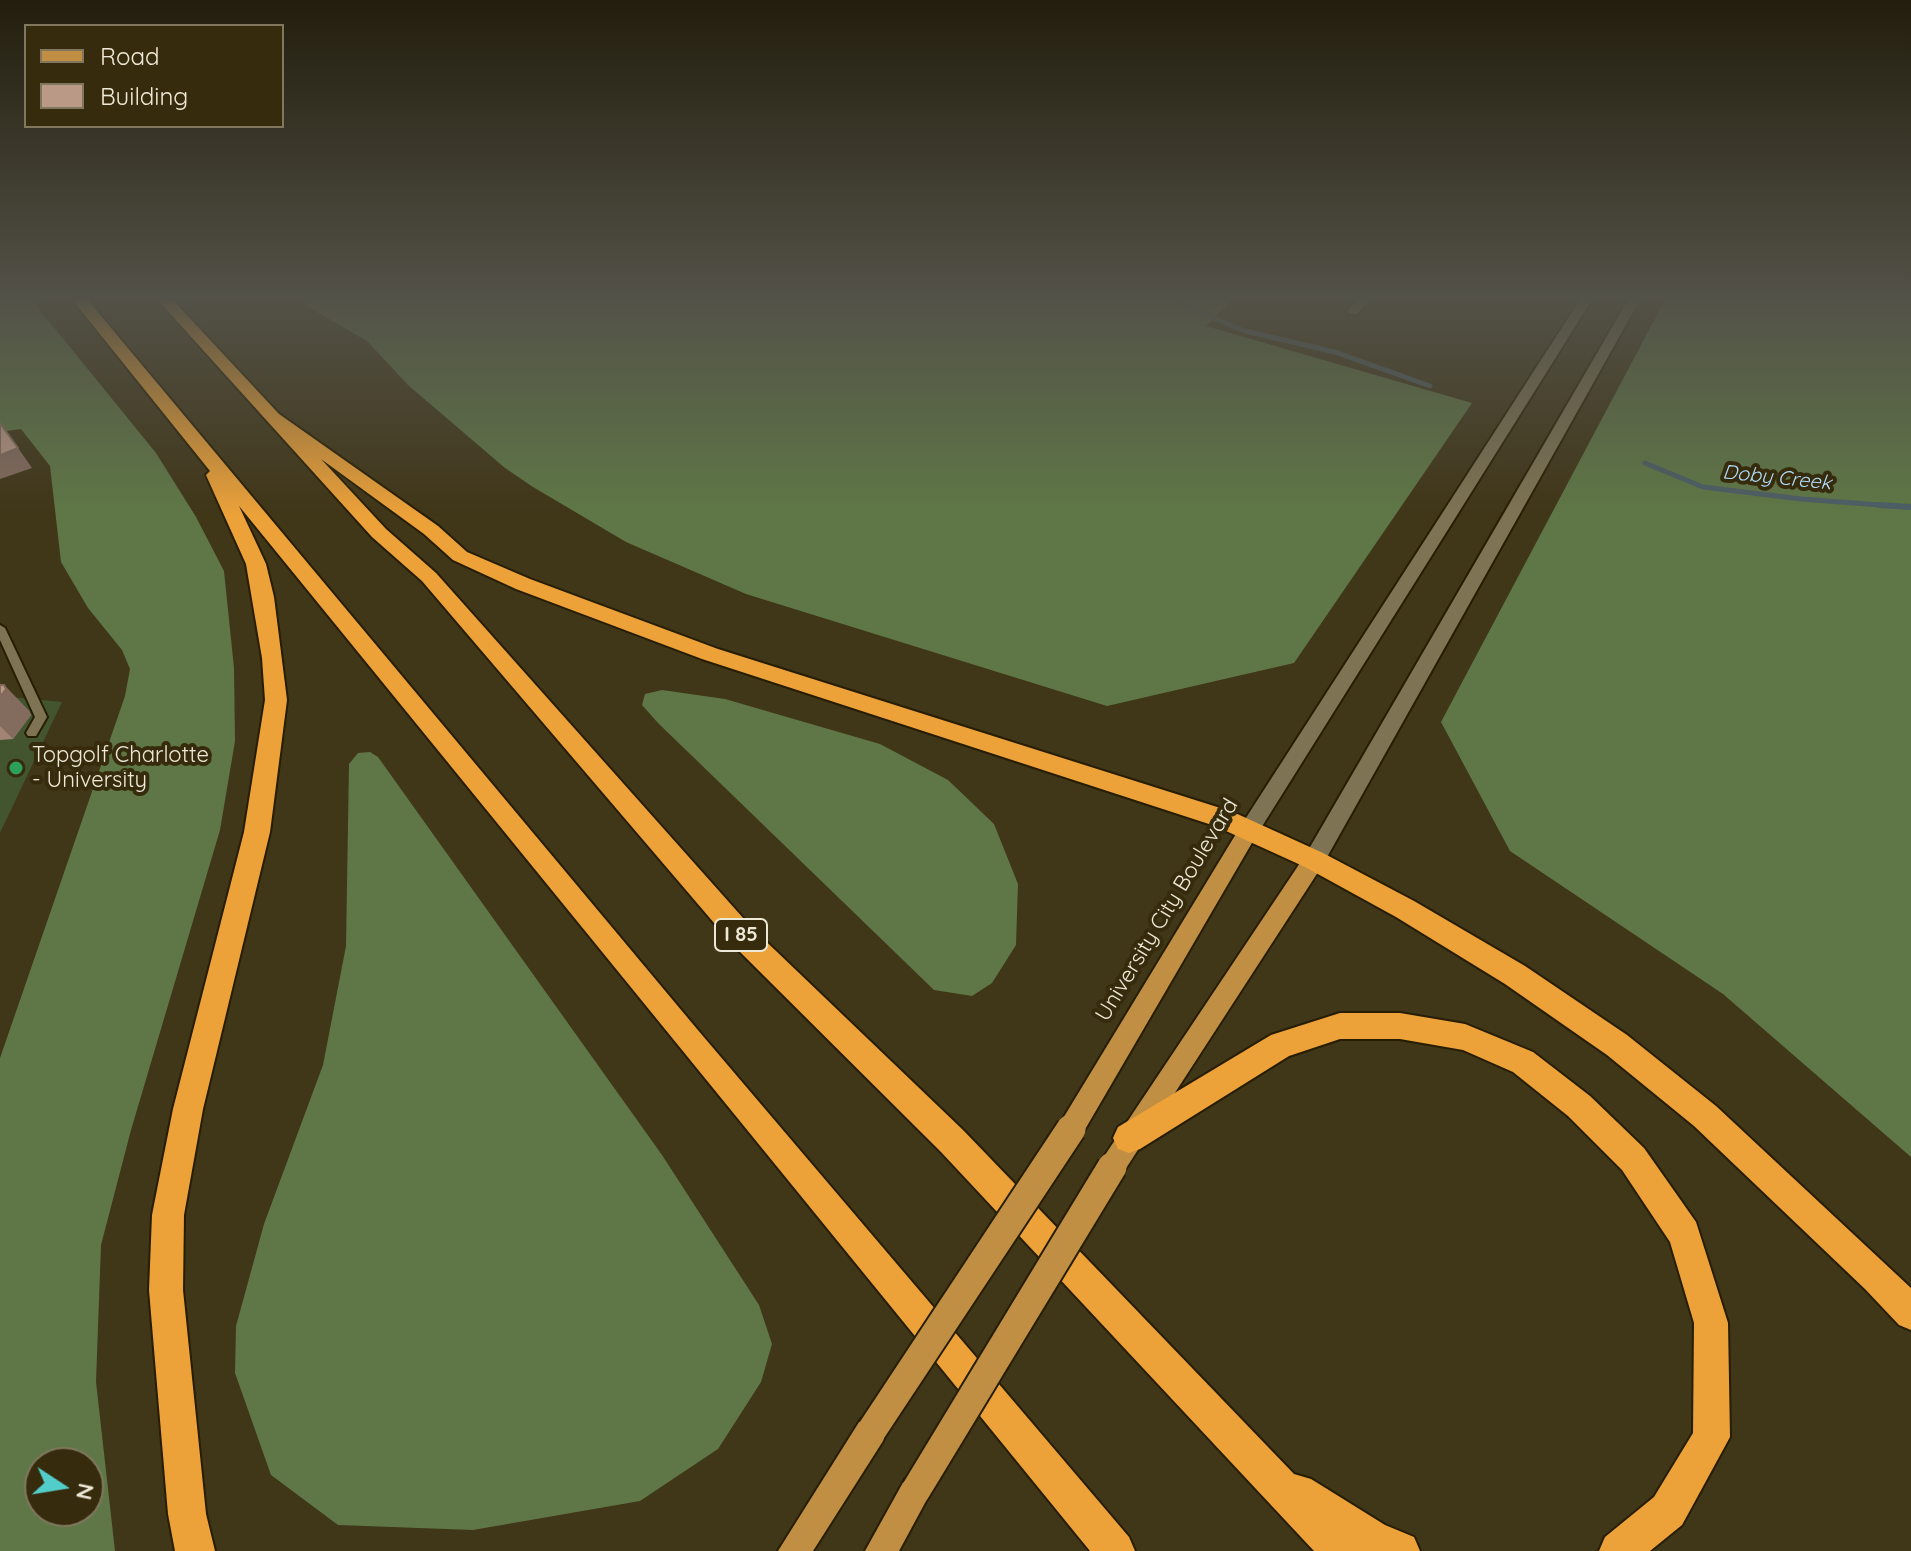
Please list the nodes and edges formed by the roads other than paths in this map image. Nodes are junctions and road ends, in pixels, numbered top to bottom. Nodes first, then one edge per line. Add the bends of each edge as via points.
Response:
1 (138, 370) edge
2 (231, 370) edge
3 (1541, 370) edge
4 (1594, 370) edge
5 (275, 418) junction
6 (205, 451) junction
7 (0, 628) edge
8 (5, 649) edge
9 (32, 733) dead end
10 (1249, 830) junction
11 (1314, 860) junction
12 (1129, 1138) junction
13 (1911, 1313) edge
14 (1265, 1470) junction
15 (195, 1551) edge
16 (794, 1551) edge
17 (881, 1551) edge
18 (1115, 1551) edge
19 (1341, 1551) edge
20 (1400, 1551) edge
21 (1619, 1551) edge

1 - 6 highway
2 - 5 highway, I 85
3 - 10 main road, University City Boulevard
4 - 11 main road
5 - 10 highway via 460,556 523,584 710,654
5 - 14 highway, I 85 via 379,533 429,577 742,936 952,1141
6 - 15 highway via 256,564 276,700 257,832 188,1109 168,1215 166,1290
6 - 18 highway
7 - 8 lane
8 - 9 lane via 41,717
10 - 11 highway
10 - 16 main road, University City Boulevard, bridge via 1071,1129
11 - 12 main road
11 - 13 highway via 1515,975 1617,1045 1705,1116
12 - 17 main road, bridge
12 - 21 highway via 1281,1045 1340,1026 1400,1026 1465,1037 1523,1062 1579,1106 1633,1159 1684,1234 1711,1323 1711,1437 1668,1511
14 - 19 highway, I 85
14 - 20 highway via 1371,1539

